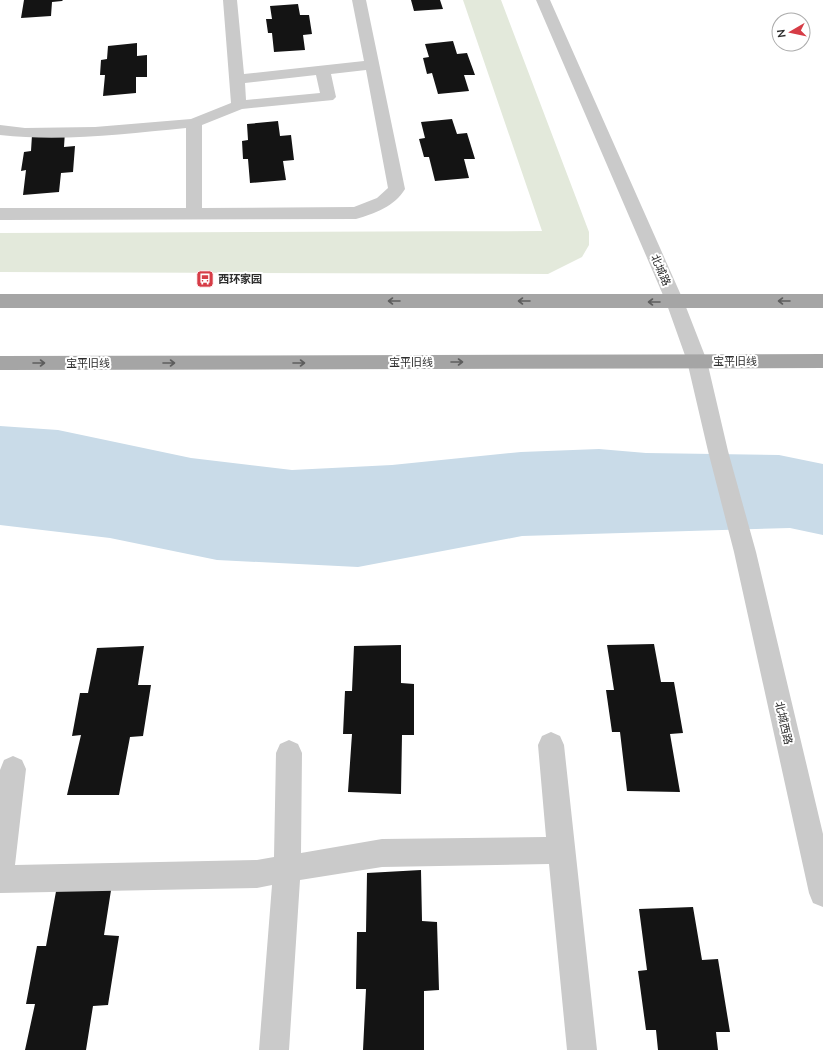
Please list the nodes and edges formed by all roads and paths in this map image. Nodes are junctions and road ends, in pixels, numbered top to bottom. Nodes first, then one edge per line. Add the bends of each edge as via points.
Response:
1 (230, 0) edge
2 (359, 0) edge
3 (544, 0) edge
4 (372, 65) junction
5 (328, 69) junction
6 (237, 79) junction
7 (239, 105) junction
8 (194, 123) junction
9 (0, 130) edge
10 (0, 214) edge
11 (194, 214) junction
12 (0, 301) edge
13 (823, 301) edge
14 (675, 302) junction
15 (697, 362) junction
16 (823, 362) edge
17 (0, 363) edge
18 (745, 552) joint
19 (551, 745) dead end
20 (289, 753) dead end
21 (13, 769) dead end
22 (561, 850) junction
23 (287, 869) junction
24 (0, 873) edge
25 (0, 879) edge
26 (823, 894) edge
27 (274, 1050) edge
28 (582, 1050) edge

1 - 6 street
2 - 4 street
3 - 14 street, 北城路
4 - 5 street
4 - 11 street via 397,189 383,202 356,213
5 - 6 street
5 - 7 street via 323,70 328,97
6 - 7 street
7 - 8 street
8 - 9 street via 95,132 25,133
8 - 11 street
10 - 11 street
14 -> 12 main road
13 -> 14 main road
14 - 15 street, 北城路
15 - 16 main road, 宝平旧线
17 -> 15 main road, 宝平旧线
15 - 18 street, 北城路
18 - 26 street, 北城西路
19 - 22 street
20 - 23 street
21 - 24 street
22 - 23 street via 382,853
22 - 28 street
23 - 25 street via 257,874
23 - 27 street

